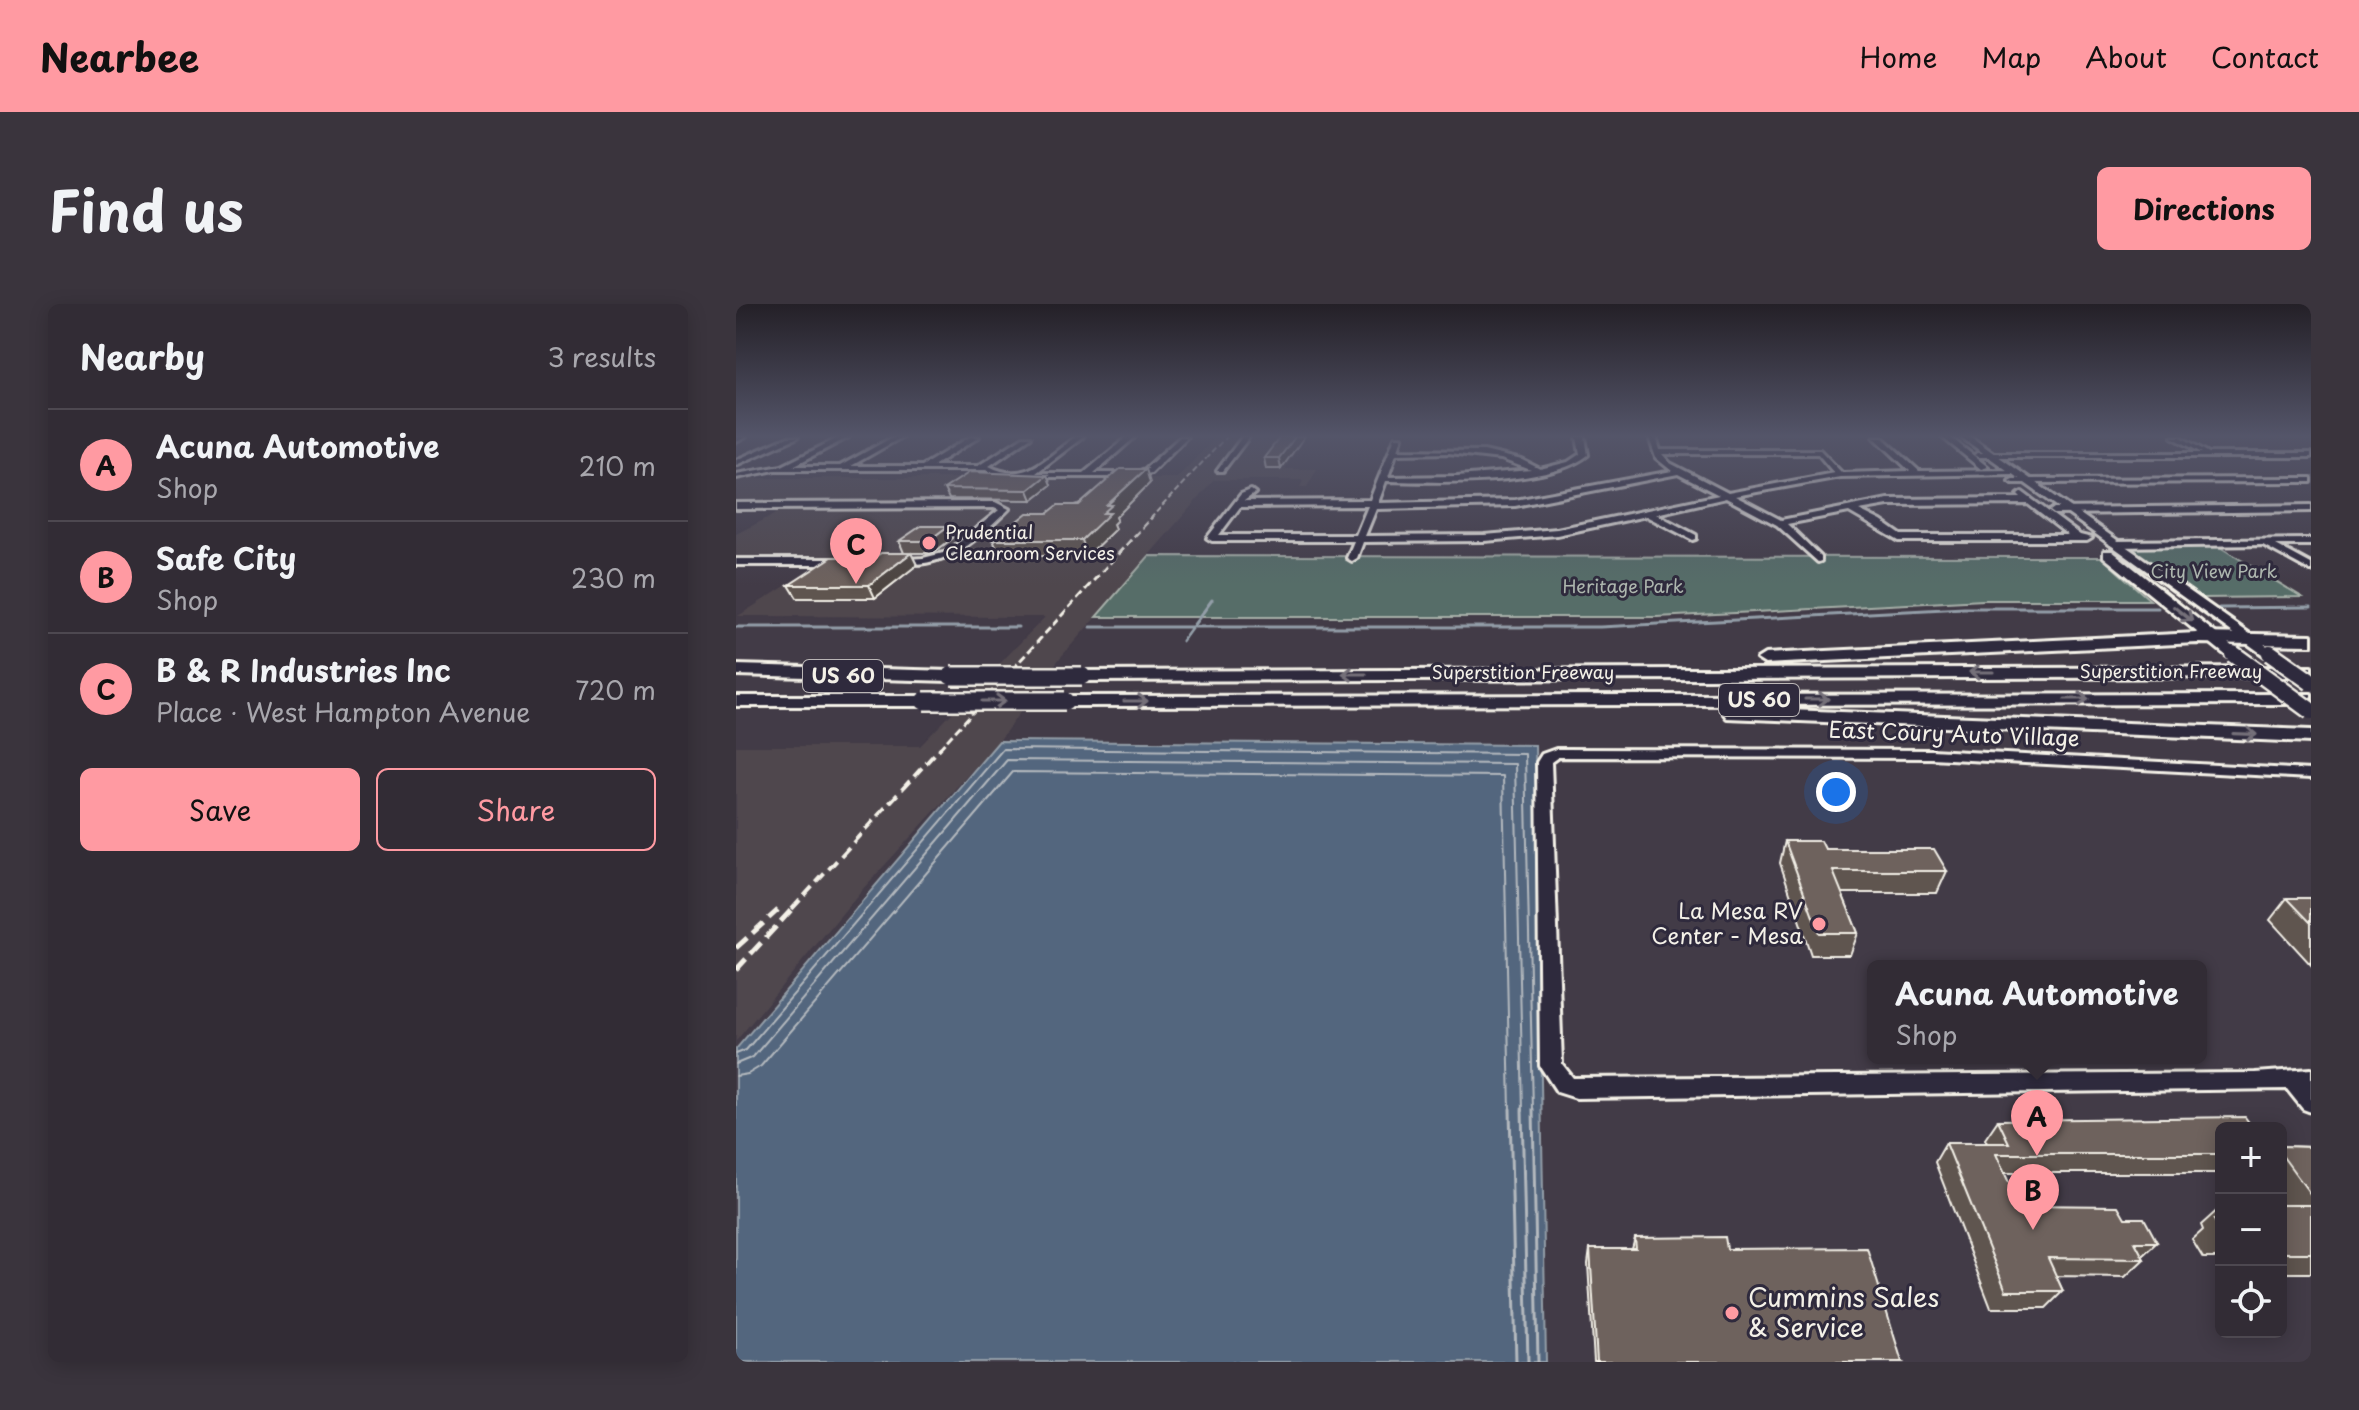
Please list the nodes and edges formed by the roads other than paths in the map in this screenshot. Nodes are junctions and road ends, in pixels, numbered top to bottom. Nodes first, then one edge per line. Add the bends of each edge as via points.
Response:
1 (1380, 486) edge
2 (1602, 486) edge
3 (1709, 486) edge
4 (1768, 486) edge
5 (2018, 486) edge
6 (2022, 486) edge
7 (2026, 486) edge
8 (1251, 493) dead end
9 (1728, 495) junction
10 (2031, 501) junction
11 (1238, 504) junction
12 (1373, 505) junction
13 (736, 506) edge
14 (1847, 508) junction
15 (2311, 508) edge
16 (2054, 511) junction
17 (2068, 511) junction
18 (1648, 513) junction
19 (1780, 523) junction
20 (1693, 537) dead end
21 (2082, 538) junction
22 (1359, 539) junction
23 (2311, 542) edge
24 (2114, 544) junction
25 (2266, 544) junction
26 (1352, 558) dead end
27 (1818, 559) dead end
28 (736, 562) edge
29 (852, 562) edge
30 (888, 562) edge
31 (2311, 568) edge
32 (2213, 639) junction
33 (2251, 639) junction
34 (2311, 640) edge
35 (2311, 672) edge
36 (736, 673) edge
37 (1432, 673) junction
38 (2311, 682) edge
39 (2311, 699) edge
40 (1208, 700) junction
41 (736, 701) edge
42 (2311, 711) edge
43 (2311, 736) edge
44 (2311, 774) edge
45 (2303, 1080) edge
46 (2311, 1102) edge

1 - 12 street
2 - 12 street via 1515,503
3 - 9 street
4 - 9 street
5 - 10 street
6 - 16 main road
7 - 17 main road
8 - 11 street
9 - 18 street
9 - 19 street
10 - 14 street via 1902,501
10 - 21 street
11 - 12 street
11 - 22 street via 1212,538
12 - 22 street
13 - 30 street via 1003,506 1005,512 950,554
14 - 19 street
14 - 21 street via 1899,538
15 - 17 street
16 - 17 street
16 - 21 main road
17 - 24 main road
18 - 20 street
18 - 22 street via 1561,535
19 - 27 street
21 -> 32 main road
22 - 26 street
23 - 25 street
24 - 25 street
24 - 33 main road
25 - 31 street
28 - 29 street
32 - 33 highway
32 - 37 highway
32 - 42 main road, bridge
33 - 34 highway
33 - 38 main road, bridge
35 -> 37 highway, Superstition Freeway / US 60
37 -> 36 highway, Superstition Freeway / US 60, bridge
40 -> 39 highway, Superstition Freeway / US 60
41 -> 40 highway, Superstition Freeway / US 60, bridge
40 -> 43 highway
44 - 45 street, East Coury Auto Village via 1931,754 1556,753 1544,762 1551,1066 1565,1085 1576,1089
45 - 46 street

